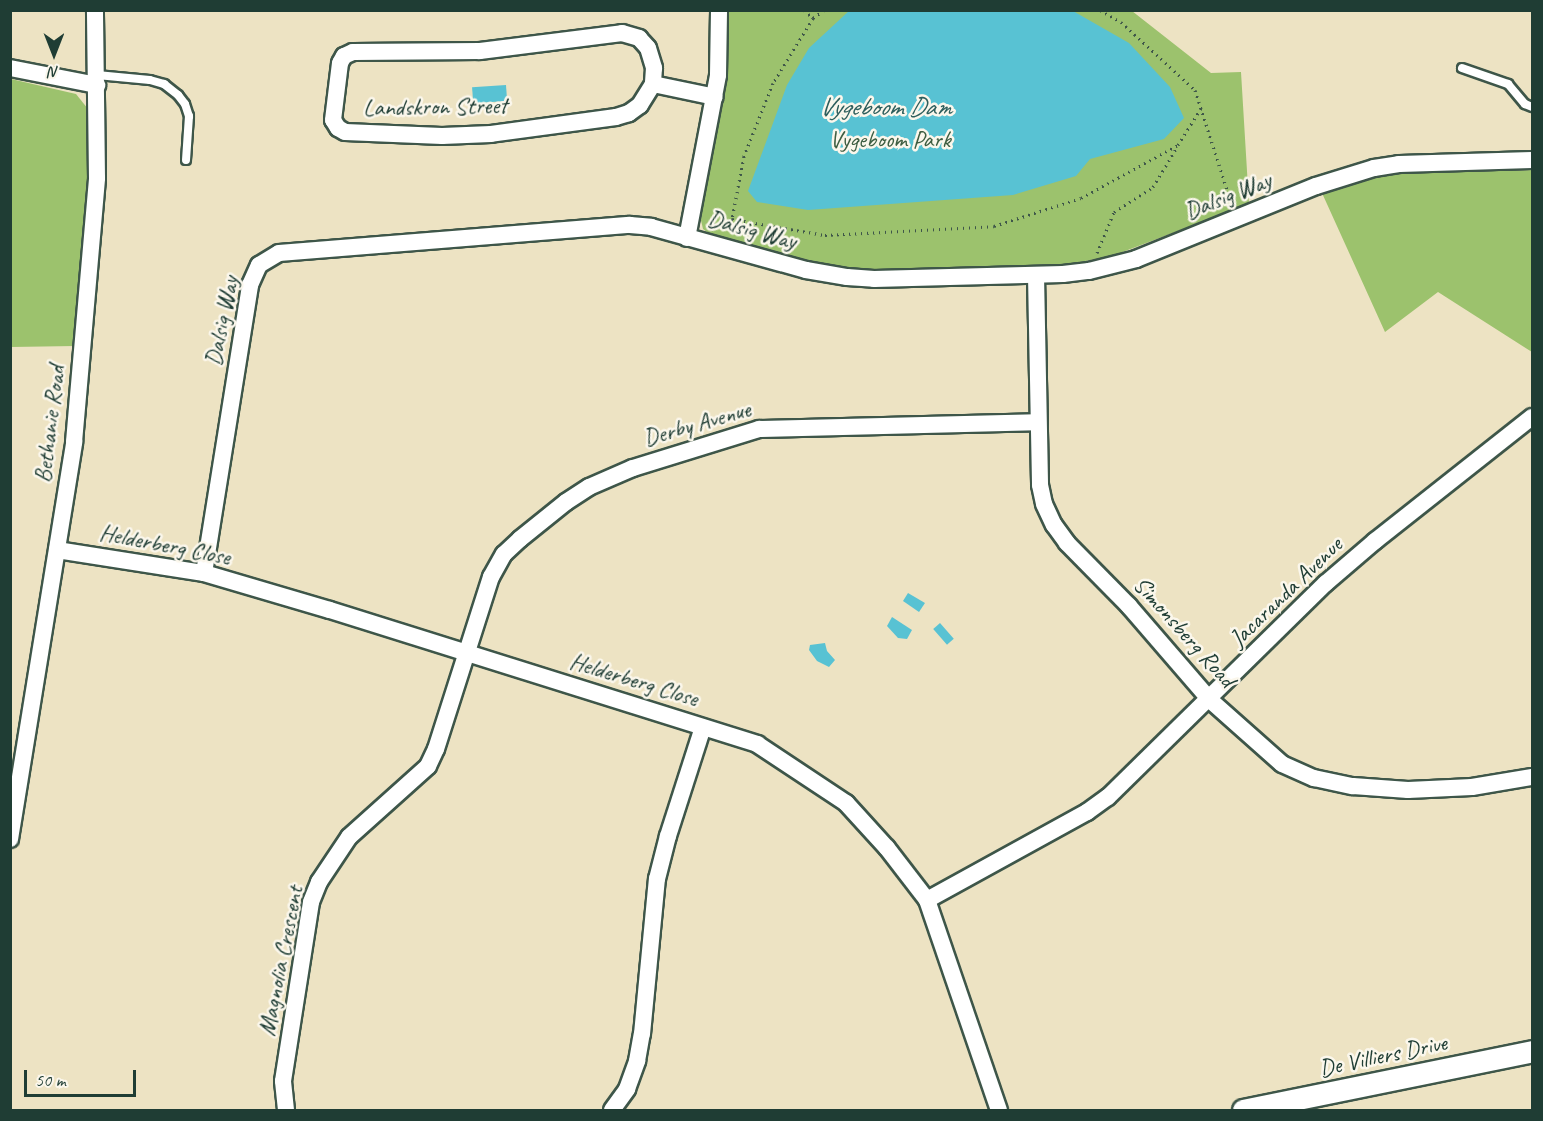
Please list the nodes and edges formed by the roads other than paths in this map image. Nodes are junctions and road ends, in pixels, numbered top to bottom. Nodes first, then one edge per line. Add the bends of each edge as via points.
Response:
1 (95, 10) edge
2 (719, 10) edge
3 (10, 68) edge
4 (1462, 69) dead end
5 (97, 80) junction
6 (653, 84) junction
7 (715, 97) junction
8 (1533, 107) edge
9 (186, 160) dead end
10 (1533, 160) edge
11 (688, 234) junction
12 (1036, 275) junction
13 (1533, 417) edge
14 (1038, 422) junction
15 (57, 550) junction
16 (204, 573) junction
17 (465, 654) junction
18 (1210, 699) junction
19 (703, 727) junction
20 (1533, 777) edge
21 (13, 803) edge
22 (10, 840) edge
23 (927, 900) junction
24 (1533, 1051) edge
25 (286, 1110) edge
26 (612, 1110) edge
27 (999, 1110) edge
28 (1243, 1110) edge

1 - 5 street, Bethanie Road
2 - 7 street
3 - 5 street
4 - 8 lane via 1508,84 1525,104
5 - 9 lane via 150,80 164,84 178,95 189,116
5 - 15 street, Bethanie Road via 97,178 90,278 74,442
6 - 6 street, Landskron Street via 640,105 629,113 491,134 350,133 341,131 333,120 340,63 344,56 358,51 480,51 622,33 634,35 648,48 654,69
6 - 7 street
7 - 11 street
10 - 12 street, Dalsig Way via 1387,165 1316,186 1136,259 1089,271
11 - 12 street, Dalsig Way via 806,270 847,277
11 - 16 street, Dalsig Way via 615,225 287,252 265,260 250,285
12 - 14 street, Simonsberg Road
13 - 18 street, Jacaranda Avenue via 1375,540 1326,583
14 - 17 street, Derby Avenue via 759,429 633,468 566,502 504,554 491,577
14 - 18 street, Simonsberg Road via 1041,485 1044,504 1054,525
15 - 16 street, Helderberg Close
15 - 21 street, Bethanie Road
16 - 17 street, Helderberg Close
17 - 19 street, Helderberg Close
17 - 25 street, Magnolia Crescent via 428,766 349,837 336,853 311,902 283,1081
18 - 20 street, Simonsberg Road via 1282,764 1314,778 1408,790 1472,787
18 - 23 street, Jacaranda Avenue via 1097,806
19 - 23 street, Helderberg Close via 757,744 846,803
19 - 26 street via 657,879 637,1061 627,1089
21 - 22 street, Bethanie Road
23 - 27 street, Helderberg Close
24 - 28 street, De Villiers Drive

